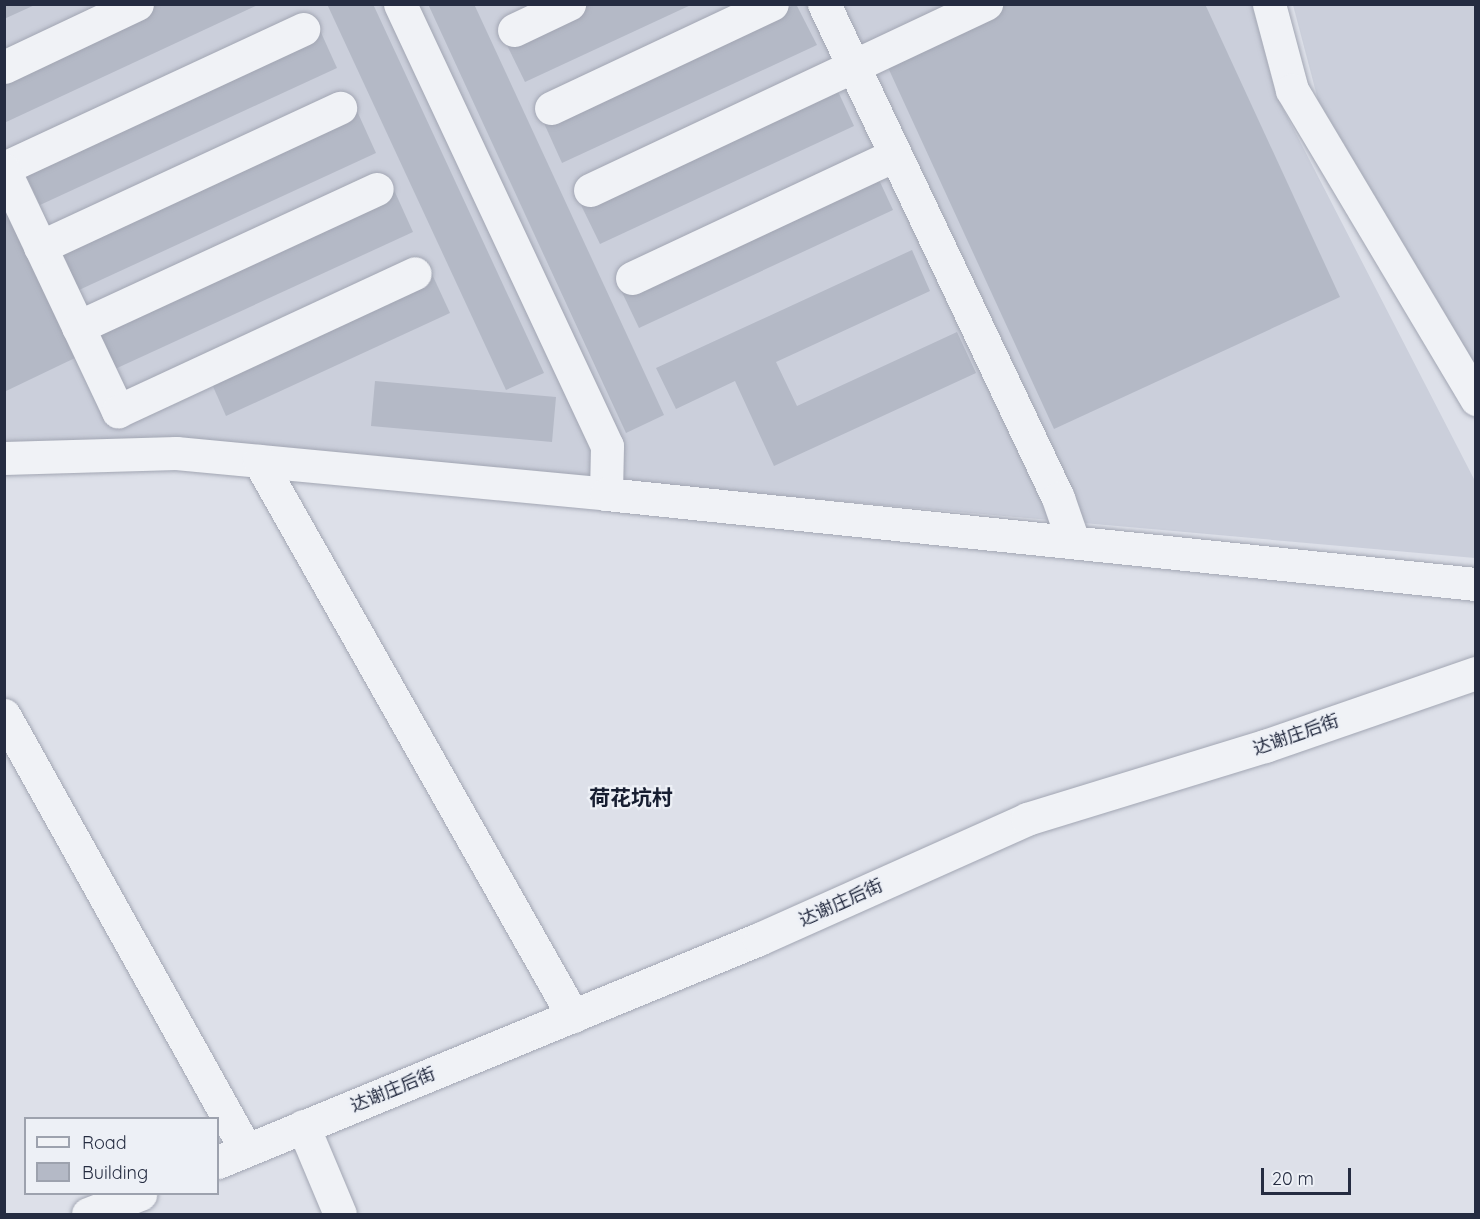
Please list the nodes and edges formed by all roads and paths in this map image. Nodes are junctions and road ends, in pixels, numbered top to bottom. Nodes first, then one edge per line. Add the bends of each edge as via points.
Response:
1 (137, 4) edge
2 (400, 4) edge
3 (568, 4) edge
4 (772, 4) edge
5 (824, 4) edge
6 (986, 4) edge
7 (1269, 4) edge
8 (303, 29) dead end
9 (514, 30) dead end
10 (853, 66) junction
11 (4, 67) edge
12 (340, 108) dead end
13 (551, 108) dead end
14 (895, 155) junction
15 (4, 169) edge
16 (378, 189) dead end
17 (590, 190) dead end
18 (40, 247) junction
19 (415, 273) dead end
20 (632, 278) dead end
21 (78, 327) junction
22 (1476, 399) edge
23 (4, 458) edge
24 (258, 461) junction
25 (606, 494) junction
26 (1073, 541) junction
27 (1476, 584) edge
28 (1476, 673) edge
29 (4, 715) edge
30 (573, 1016) junction
31 (212, 1117) edge
32 (303, 1126) junction
33 (219, 1131) edge
34 (232, 1156) edge
35 (138, 1195) edge
36 (88, 1215) edge
37 (340, 1215) edge

1 - 11 street
2 - 25 street via 607,446
3 - 9 street
4 - 13 street
5 - 10 street
6 - 10 street
7 - 22 street via 1292,90
8 - 15 street
10 - 14 street
10 - 17 street
12 - 18 street
14 - 20 street
14 - 26 street via 1058,498
15 - 18 street
16 - 21 street
18 - 21 street
19 - 21 street via 118,411
23 - 24 street via 176,453
24 - 25 street
24 - 30 street
25 - 26 street
26 - 27 street
28 - 30 street, 达谢庄后街 via 1265,746 1027,819 759,939
29 - 31 street
30 - 32 street, 达谢庄后街
32 - 34 street, 达谢庄后街
32 - 37 street
33 - 34 street
35 - 36 street

